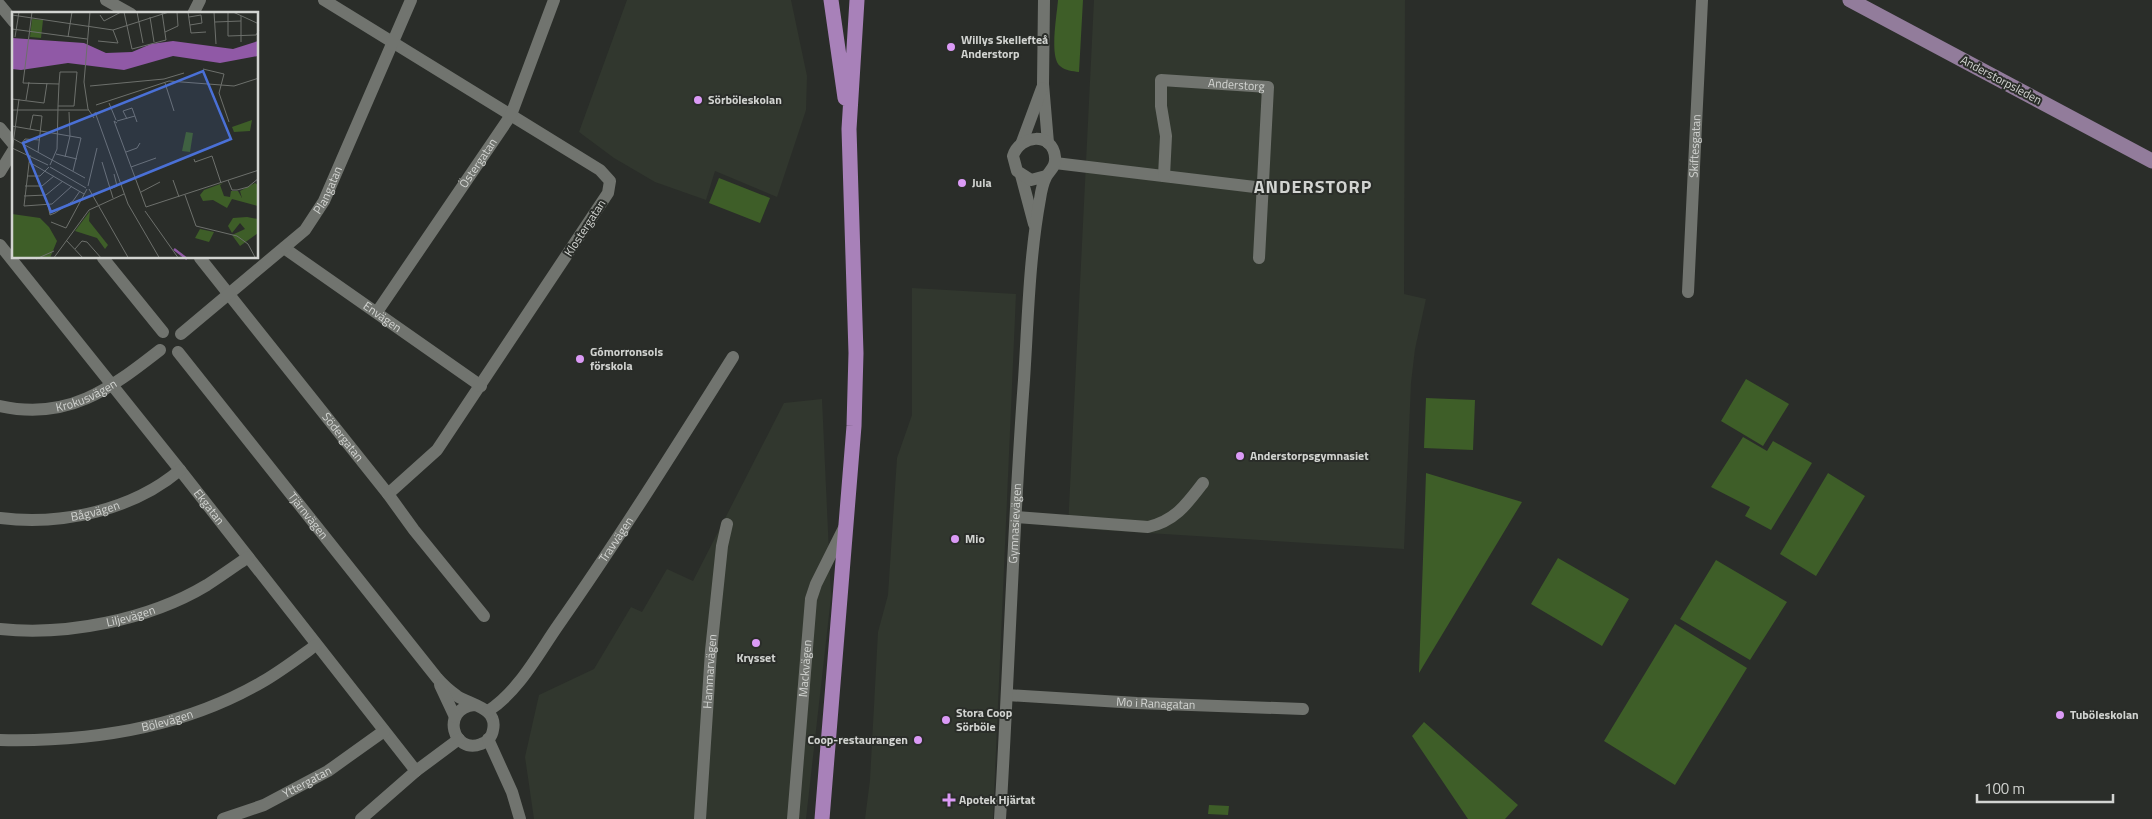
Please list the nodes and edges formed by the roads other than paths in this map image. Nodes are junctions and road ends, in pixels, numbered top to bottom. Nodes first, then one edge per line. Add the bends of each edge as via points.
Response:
1 (106, 0) edge
2 (200, 0) edge
3 (324, 0) edge
4 (411, 0) edge
5 (554, 0) edge
6 (831, 0) edge
7 (857, 0) edge
8 (1044, 0) edge
9 (1702, 0) edge
10 (1850, 0) edge
11 (0, 5) edge
12 (127, 12) edge
13 (194, 12) edge
14 (12, 20) edge
15 (393, 42) junction
16 (1043, 84) junction
17 (511, 115) junction
18 (0, 128) edge
19 (849, 129) junction
20 (1022, 142) junction
21 (1048, 143) junction
22 (12, 144) edge
23 (12, 151) edge
24 (2152, 161) edge
25 (1055, 163) junction
26 (0, 172) edge
27 (1021, 175) junction
28 (1046, 176) junction
29 (1164, 176) junction
30 (1263, 188) junction
31 (1035, 227) junction
32 (0, 245) edge
33 (284, 248) junction
34 (1259, 258) dead end
35 (104, 259) edge
36 (201, 259) edge
37 (1688, 292) dead end
38 (230, 295) junction
39 (377, 312) junction
40 (163, 332) junction
41 (181, 334) junction
42 (160, 350) junction
43 (178, 352) junction
44 (733, 357) dead end
45 (113, 386) junction
46 (481, 386) junction
47 (0, 406) edge
48 (180, 470) junction
49 (1203, 483) dead end
50 (388, 494) junction
51 (1016, 517) junction
52 (0, 518) edge
53 (727, 524) dead end
54 (846, 524) junction
55 (248, 557) junction
56 (484, 616) dead end
57 (0, 629) edge
58 (316, 645) junction
59 (437, 678) junction
60 (1007, 695) junction
61 (474, 706) junction
62 (1304, 709) dead end
63 (488, 711) junction
64 (455, 717) junction
65 (384, 730) junction
66 (459, 739) junction
67 (0, 740) edge
68 (488, 740) junction
69 (416, 771) junction
70 (222, 819) edge
71 (361, 819) edge
72 (520, 819) edge
73 (700, 819) edge
74 (793, 819) edge
75 (822, 819) edge
76 (1000, 819) edge

1 - 12 street
2 - 13 street
3 - 15 street, Klostergatan
4 - 15 street, Plangatan
5 - 17 street, Östergatan
6 - 19 highway
7 - 19 highway
8 - 16 street
9 - 37 street, Skiftesgatan
10 - 24 main road, Anderstorpsleden
11 - 14 street
15 - 17 street, Klostergatan
15 - 33 street, Plangatan via 324,201 305,230
16 - 20 street
16 - 21 street
17 - 39 street, Östergatan
17 - 46 street, Klostergatan via 600,170 610,181 608,193
18 - 22 street
19 - 54 highway via 856,353
20 - 21 street via 1032,138
20 - 27 street via 1015,150 1013,161
21 - 25 street via 1054,152
23 - 26 street
25 - 28 street
25 - 29 street
27 - 28 street via 1030,180
27 - 31 street, Gymnasievägen
28 - 31 street, Gymnasievägen
29 - 30 street
29 - 30 street, Anderstorg via 1166,136 1161,80 1268,87
30 - 34 street, Anderstorg
31 - 51 street, Gymnasievägen
32 - 45 street, Ekgatan
33 - 38 street, Plangatan
33 - 39 street, Envägen
35 - 40 street
36 - 38 street, Södergatan
38 - 41 street, Plangatan
38 - 50 street, Södergatan
39 - 46 street, Envägen
40 - 41 street via 169,330
40 - 42 street via 159,337
41 - 43 street via 182,347
42 - 43 street via 172,354
42 - 45 street, Krokusvägen
43 - 59 street, Tjärnvägen
44 - 63 street, Travvägen via 641,504 571,607 508,696
45 - 47 street, Krokusvägen via 63,407 28,410
45 - 48 street, Ekgatan
46 - 50 street, Klostergatan via 437,450
48 - 52 street, Bågvägen via 148,493 113,507 56,518
48 - 55 street, Ekgatan
49 - 51 street via 1175,516 1163,524 1148,527
50 - 56 street, Södergatan
51 - 60 street, Gymnasievägen
53 - 73 street, Hammarvägen via 711,651
54 - 74 street, Mackvägen via 811,599
54 - 75 highway
55 - 57 street, Liljevägen via 206,586 129,617 52,630
55 - 58 street, Ekgatan
58 - 65 street, Ekgatan
58 - 67 street, Bölevägen via 261,682 218,703 153,725 84,738
59 - 61 street, Tjärnvägen
59 - 64 street, Tjärnvägen
60 - 62 street, Mo i Ranagatan
60 - 76 street, Gymnasievägen
61 - 63 street
61 - 64 street via 462,709
63 - 68 street via 494,724
64 - 66 street via 454,730
65 - 69 street, Ekgatan
65 - 70 street, Yttergatan via 328,771 264,805
66 - 68 street via 474,746
66 - 69 street
68 - 72 street via 512,792
69 - 71 street

